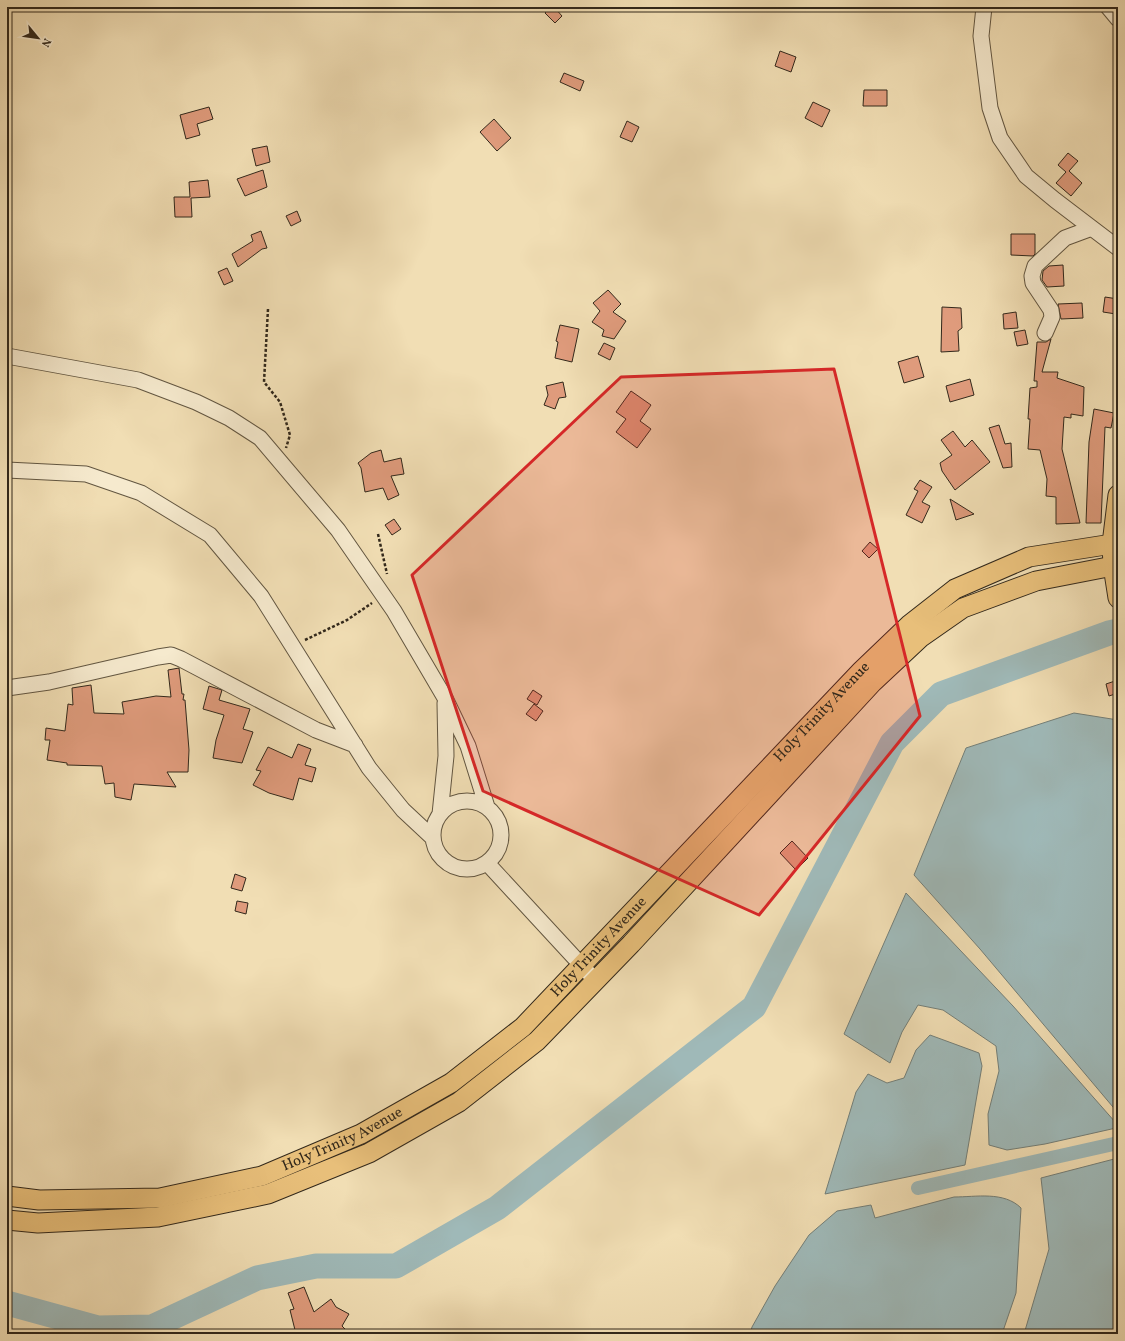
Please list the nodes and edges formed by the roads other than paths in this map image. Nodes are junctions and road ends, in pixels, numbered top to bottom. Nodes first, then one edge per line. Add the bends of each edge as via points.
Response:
1 (984, 7) edge
2 (1108, 7) edge
3 (1118, 19) edge
4 (1092, 228) junction
5 (1118, 248) edge
6 (1045, 333) dead end
7 (7, 356) edge
8 (7, 470) edge
9 (1118, 495) edge
10 (1112, 544) junction
11 (1113, 566) junction
12 (955, 589) junction
13 (1118, 598) edge
14 (963, 608) junction
15 (7, 688) edge
16 (445, 698) junction
17 (354, 745) junction
18 (487, 807) junction
19 (440, 814) junction
20 (432, 838) junction
21 (487, 863) junction
22 (581, 966) junction
23 (595, 980) junction
24 (7, 1196) edge
25 (7, 1220) edge

1 - 4 street via 981,36 990,108 1000,138 1026,176
2 - 3 street
4 - 5 street
4 - 6 street via 1065,238 1035,266 1033,283 1051,310 1052,317
7 - 16 street via 138,380 229,418 260,438 338,530 364,566 394,611
8 - 17 street via 86,474 141,493 210,535 261,596
9 - 10 main road
10 - 11 main road
10 - 12 main road, Holy Trinity Avenue via 1029,557
11 - 13 main road
11 - 14 main road, Holy Trinity Avenue via 1036,581
12 - 14 main road
12 - 22 main road, Holy Trinity Avenue via 909,625 862,670
14 - 23 main road, Holy Trinity Avenue via 920,638 873,682
15 - 17 street via 49,682 171,655 316,730
16 - 18 street via 468,746
16 - 19 street via 446,756
17 - 20 street via 403,810
18 - 19 street via 475,802 462,801 450,805
18 - 21 street via 496,817 500,829 500,842 496,854
19 - 20 street via 434,825
20 - 21 street via 441,858 455,868 475,868
21 - 22 street
22 - 23 street
22 - 24 main road, Holy Trinity Avenue via 523,1027 452,1083 361,1134 262,1176 160,1198 39,1200
23 - 25 main road, Holy Trinity Avenue via 537,1041 459,1102 369,1154 268,1194 158,1218 38,1222

